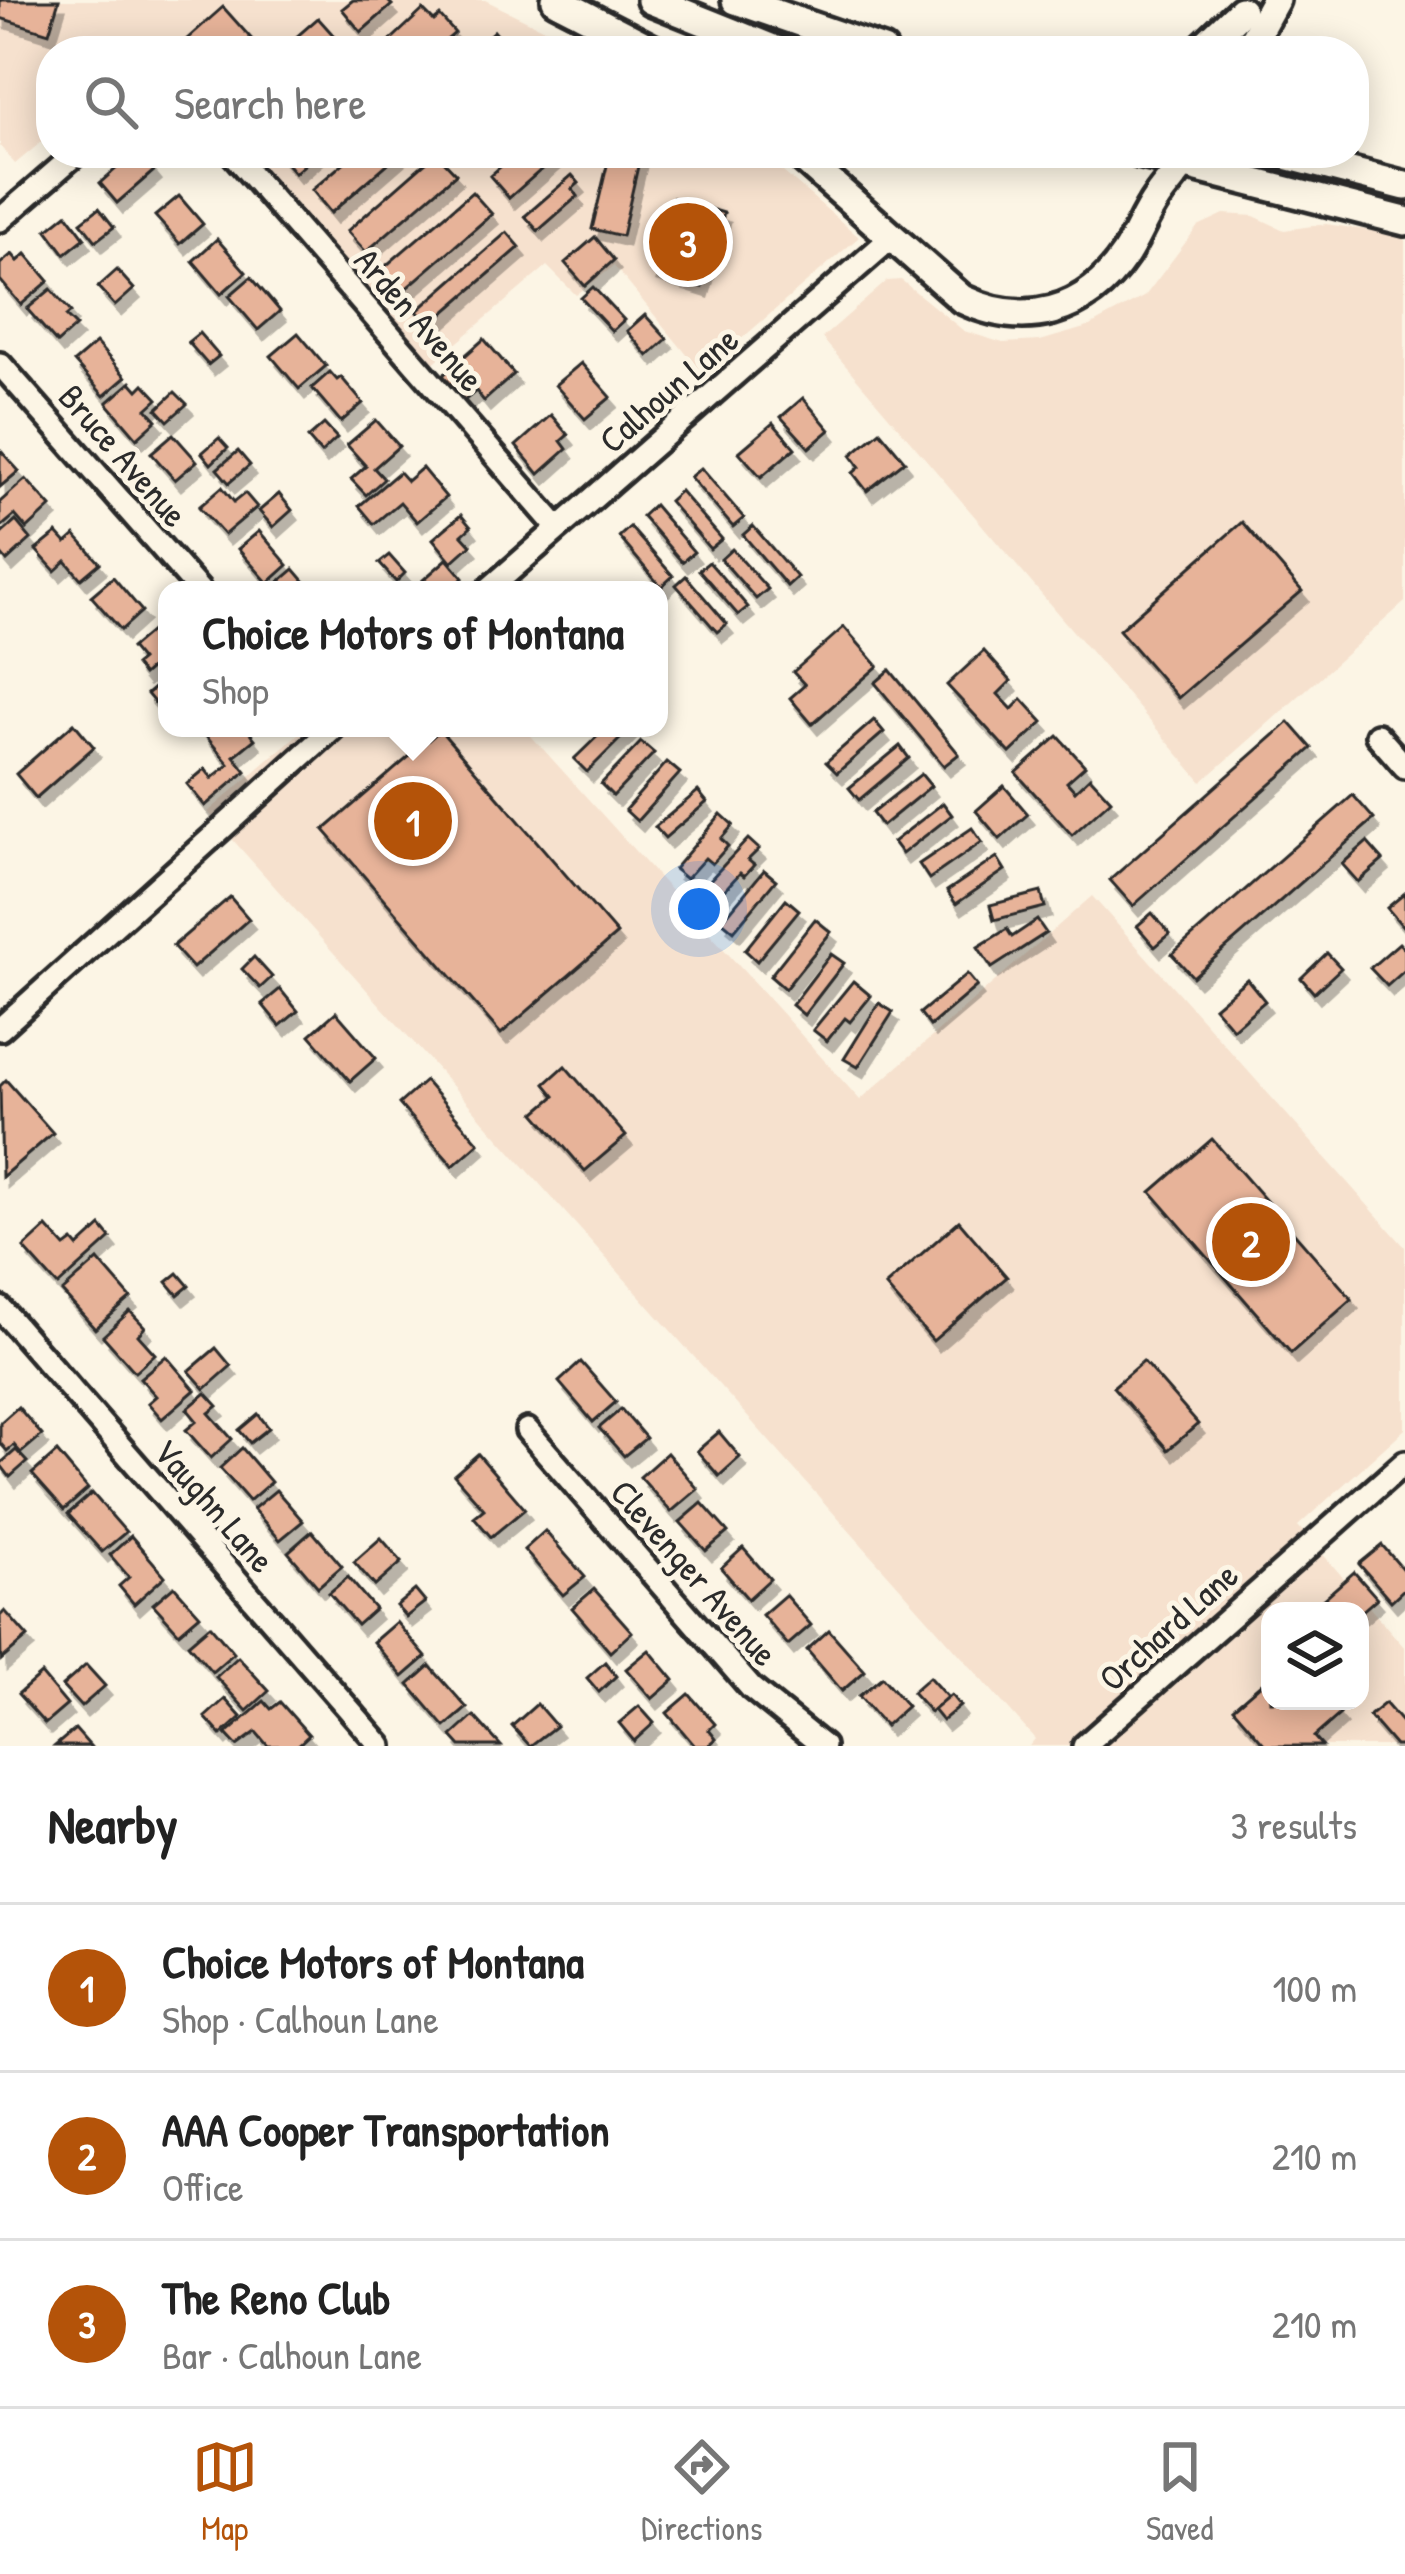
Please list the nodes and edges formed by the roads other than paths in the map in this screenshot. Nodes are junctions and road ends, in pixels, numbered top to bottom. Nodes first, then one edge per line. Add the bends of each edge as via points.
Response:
1 (556, 0) edge
2 (650, 0) edge
3 (736, 0) edge
4 (1278, 0) edge
5 (1244, 5) edge
6 (626, 36) edge
7 (740, 36) edge
8 (840, 36) edge
9 (1213, 36) edge
10 (1228, 36) edge
11 (1256, 36) edge
12 (1274, 36) edge
13 (60, 168) edge
14 (245, 168) edge
15 (814, 168) edge
16 (1164, 168) edge
17 (1211, 168) edge
18 (1337, 168) edge
19 (1364, 168) edge
20 (1392, 182) edge
21 (0, 220) edge
22 (1405, 221) edge
23 (891, 238) junction
24 (0, 364) edge
25 (558, 528) junction
26 (191, 581) edge
27 (498, 581) edge
28 (1377, 735) dead end
29 (319, 737) edge
30 (1405, 767) edge
31 (0, 1029) edge
32 (0, 1308) edge
33 (527, 1430) dead end
34 (1405, 1462) edge
35 (380, 1746) edge
36 (824, 1746) edge
37 (1084, 1746) edge

1 - 6 main road
2 - 7 main road
3 - 8 main road
4 - 11 main road
4 - 12 main road
5 - 9 main road
5 - 10 main road
13 - 21 street
14 - 25 street, Arden Avenue
15 - 23 main road
16 - 23 main road via 1156,199 1100,287 1049,313 975,305
17 - 22 main road
18 - 20 main road
19 - 20 main road
23 - 25 street, Calhoun Lane
24 - 26 street, Bruce Avenue
25 - 27 street, Calhoun Lane
28 - 30 street
29 - 31 street
32 - 35 street, Vaughn Lane
33 - 36 street, Clevenger Avenue via 751,1688
34 - 37 street, Orchard Lane

